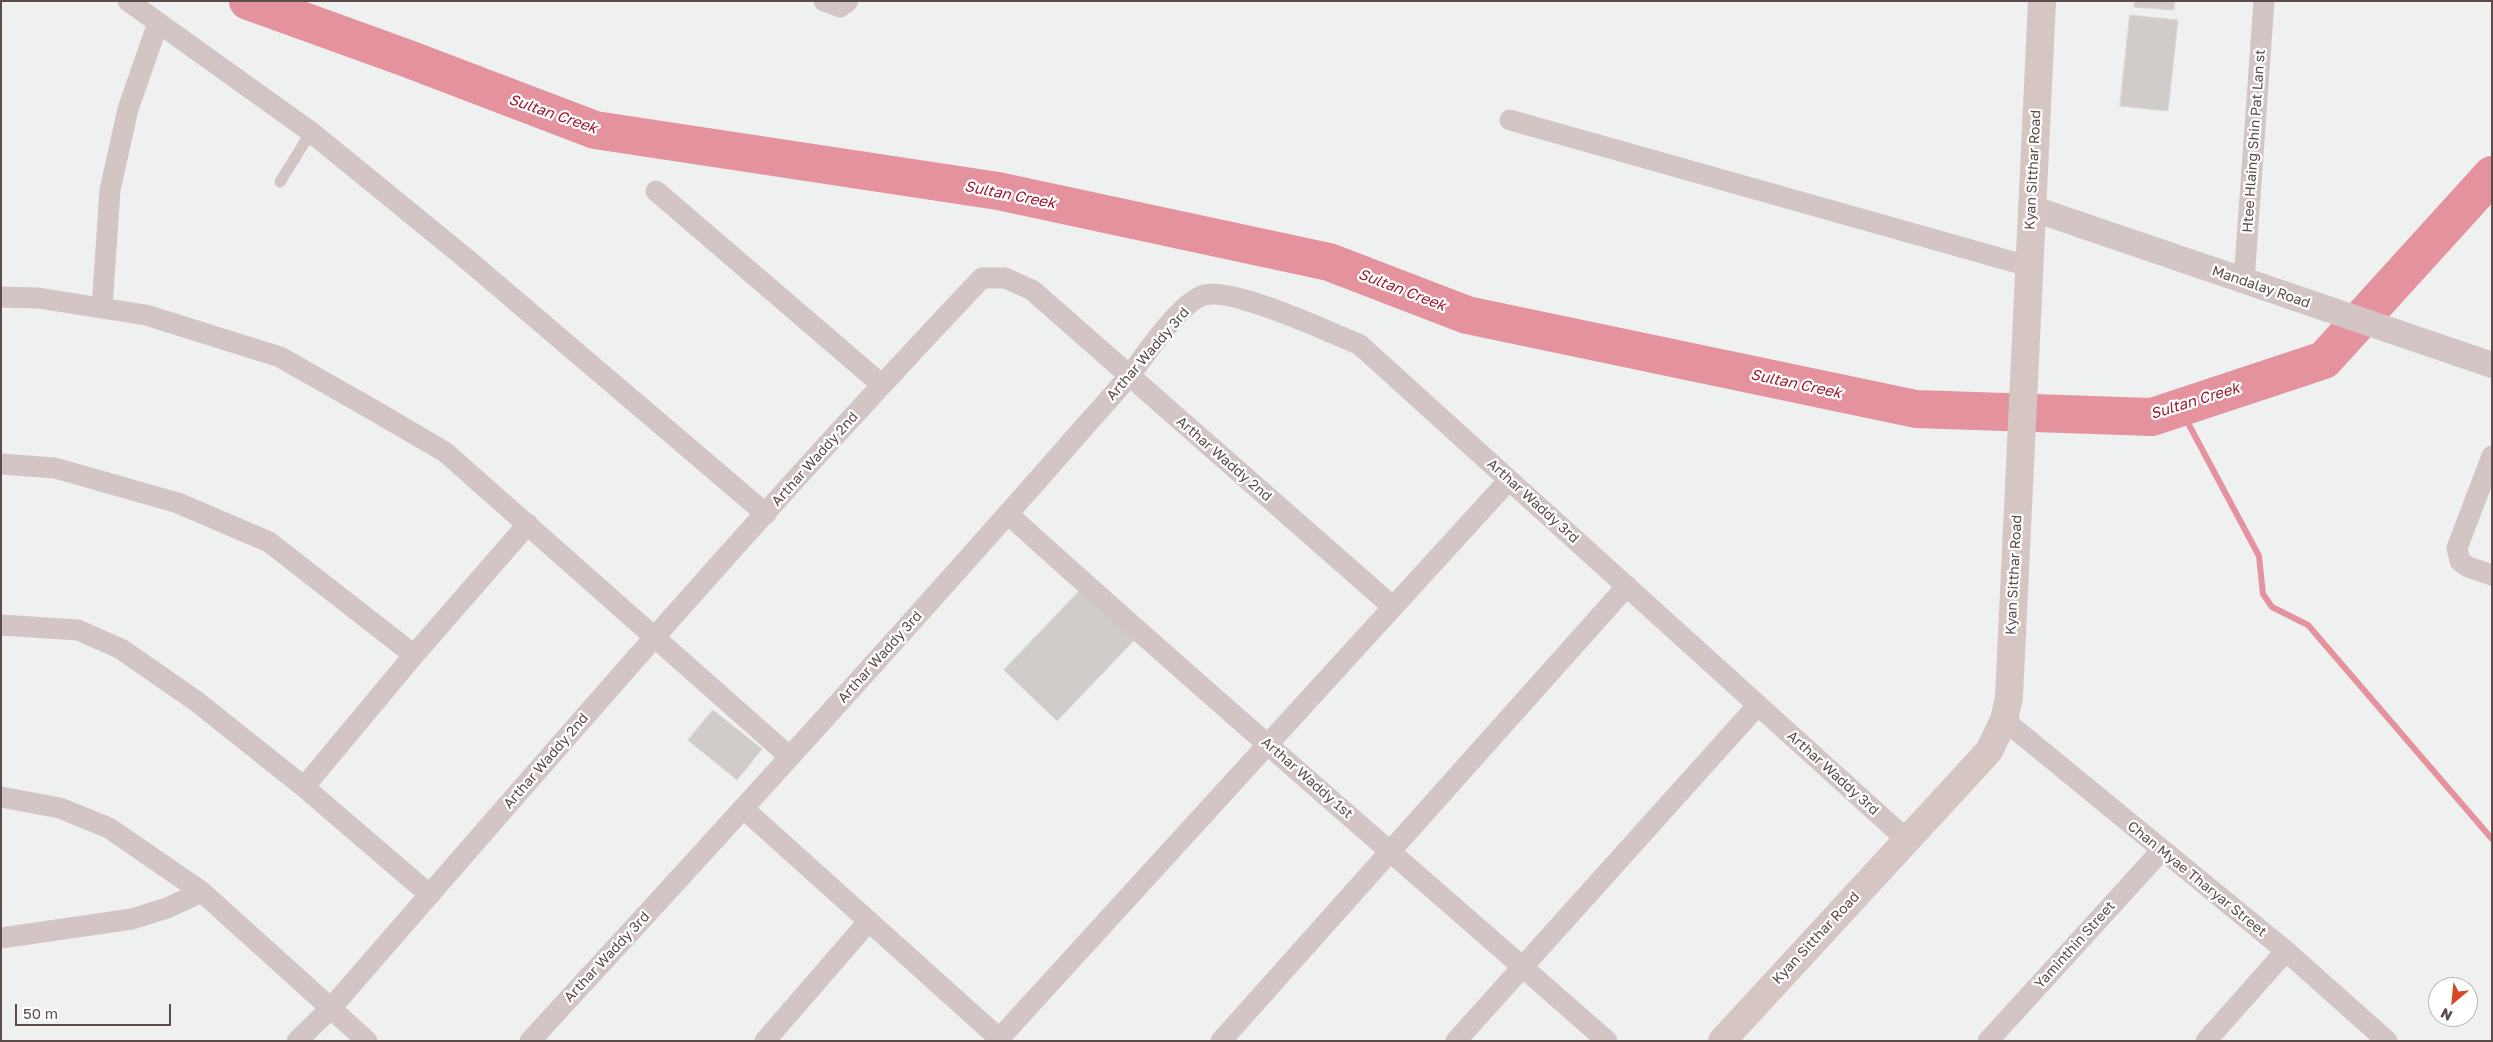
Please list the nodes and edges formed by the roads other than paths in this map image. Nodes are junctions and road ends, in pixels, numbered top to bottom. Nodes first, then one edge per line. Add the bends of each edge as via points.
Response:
1 (128, 1) edge
2 (824, 1) edge
3 (848, 1) edge
4 (2042, 1) edge
5 (2264, 1) edge
6 (158, 23) junction
7 (1510, 120) dead end
8 (311, 132) junction
9 (280, 182) dead end
10 (656, 191) dead end
11 (2031, 208) junction
12 (2028, 266) junction
13 (2244, 281) junction
14 (1, 297) edge
15 (102, 308) junction
16 (2492, 365) edge
17 (1129, 376) junction
18 (881, 384) junction
19 (2492, 456) edge
20 (1, 464) edge
21 (1509, 480) junction
22 (766, 514) junction
23 (1008, 514) junction
24 (528, 524) junction
25 (2492, 575) edge
26 (1627, 586) junction
27 (1393, 607) junction
28 (1, 625) edge
29 (654, 636) junction
30 (414, 655) junction
31 (1758, 705) junction
32 (2004, 720) junction
33 (1268, 743) junction
34 (790, 757) junction
35 (304, 788) junction
36 (1, 796) edge
37 (744, 809) junction
38 (1907, 840) junction
39 (2162, 850) junction
40 (1391, 851) junction
41 (202, 892) junction
42 (430, 895) junction
43 (870, 921) junction
44 (1, 938) edge
45 (2286, 951) junction
46 (1522, 967) junction
47 (331, 1008) junction
48 (999, 1040) edge
49 (297, 1041) edge
50 (367, 1041) edge
51 (530, 1041) edge
52 (765, 1041) edge
53 (1221, 1041) edge
54 (1456, 1041) edge
55 (1607, 1041) edge
56 (1722, 1041) edge
57 (1988, 1041) edge
58 (2206, 1041) edge
59 (2387, 1041) edge

1 - 6 street
2 - 3 street via 840,7
4 - 11 main road, Kyan Sitthar Road
5 - 13 street, Htee Hlaing Shin Pat Lan st
6 - 8 street
6 - 15 street via 128,109 110,190
7 - 12 street
8 - 9 lane
8 - 22 street via 476,267
10 - 18 street
11 - 12 main road, Kyan Sitthar Road
11 - 13 street, Mandalay Road
12 - 32 main road, Kyan Sitthar Road via 2008,697
13 - 16 street, Mandalay Road
14 - 15 street via 38,298
15 - 24 street via 146,315 280,357 445,452
17 - 18 street, Arthar Waddy 2nd via 1032,290 1005,278 982,278
17 - 21 street, Arthar Waddy 3rd via 1182,310 1204,295 1230,296 1292,315 1360,345
17 - 23 street, Arthar Waddy 3rd
17 - 27 street, Arthar Waddy 2nd
18 - 22 street, Arthar Waddy 2nd
19 - 25 street via 2457,548 2460,561
20 - 30 street via 54,468 168,500 269,542
21 - 26 street, Arthar Waddy 3rd
21 - 27 street
22 - 29 street, Arthar Waddy 2nd
23 - 33 street, Arthar Waddy 1st via 1140,634
23 - 34 street, Arthar Waddy 3rd
24 - 29 street
24 - 30 street
26 - 31 street, Arthar Waddy 3rd
26 - 40 street
27 - 33 street
28 - 35 street via 78,630 121,649 196,701
29 - 34 street
29 - 42 street, Arthar Waddy 2nd
30 - 35 street
31 - 38 street, Arthar Waddy 3rd
31 - 46 street
32 - 38 main road, Kyan Sitthar Road via 1988,751
32 - 39 street, Chan Myae Tharyar Street
33 - 40 street, Arthar Waddy 1st
33 - 48 street
34 - 37 street, Arthar Waddy 3rd
35 - 42 street
36 - 41 street via 60,808 109,828
37 - 43 street
37 - 51 street, Arthar Waddy 3rd
38 - 56 main road, Kyan Sitthar Road
39 - 45 street, Chan Myae Tharyar Street
39 - 57 street, Yaminthin Street
40 - 46 street, Arthar Waddy 1st
40 - 53 street
41 - 44 street via 132,919
41 - 47 street
42 - 47 street, Arthar Waddy 2nd
43 - 48 street
43 - 52 street
45 - 58 street
45 - 59 street, Chan Myae Tharyar Street
46 - 54 street
46 - 55 street, Arthar Waddy 1st
47 - 49 street, Arthar Waddy 2nd
47 - 50 street

